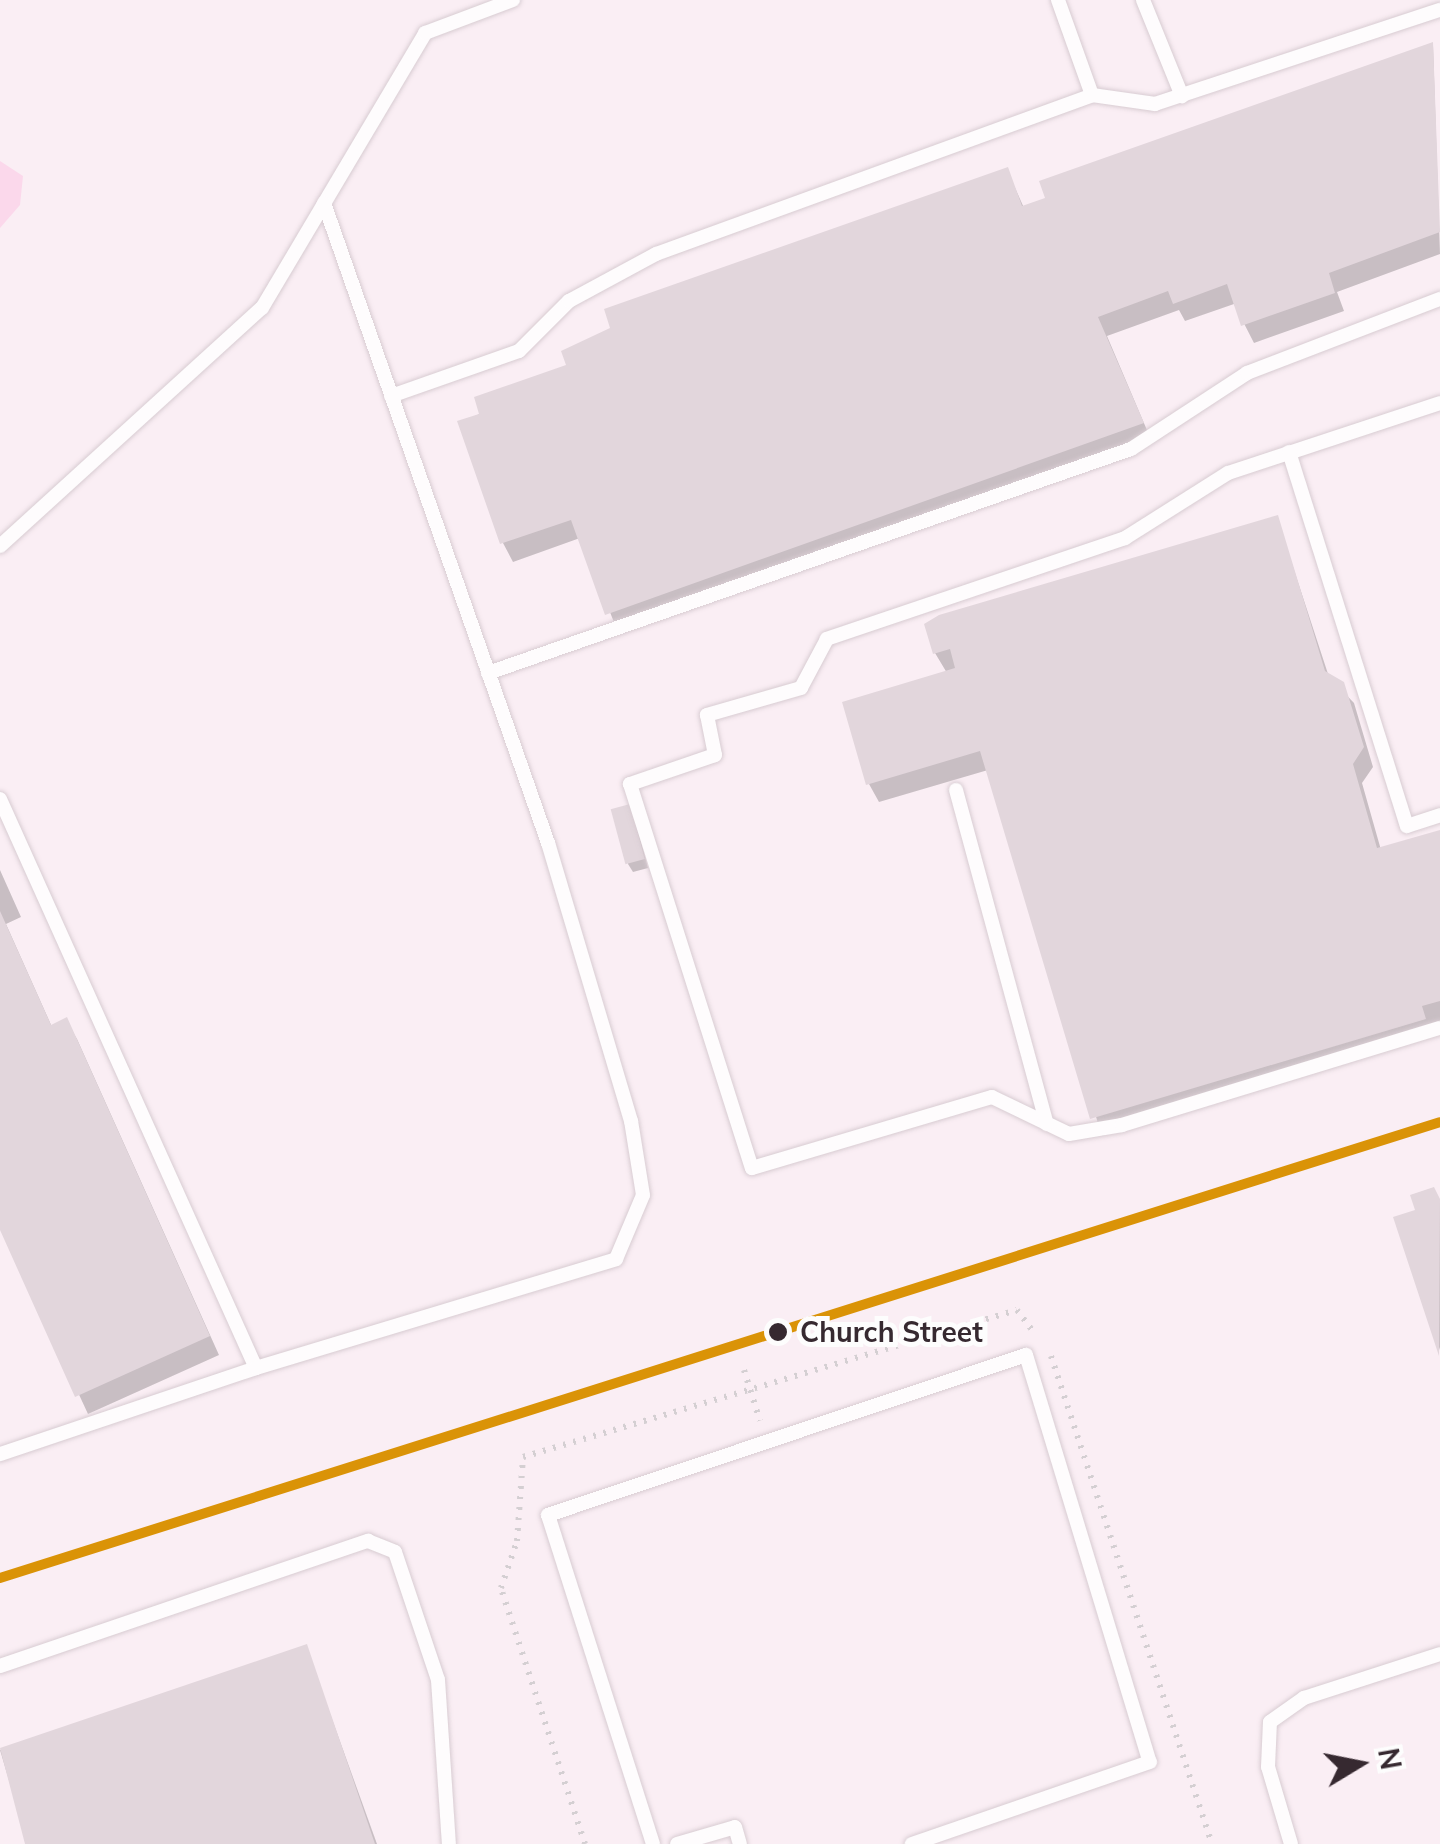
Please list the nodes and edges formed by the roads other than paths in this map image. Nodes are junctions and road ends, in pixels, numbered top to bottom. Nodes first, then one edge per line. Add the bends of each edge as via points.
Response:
1 (513, 0) edge
2 (1058, 0) edge
3 (1143, 0) edge
4 (1440, 10) edge
5 (1092, 95) junction
6 (1182, 96) junction
7 (324, 203) junction
8 (1440, 299) edge
9 (391, 396) junction
10 (1440, 403) edge
11 (1288, 452) junction
12 (0, 546) edge
13 (488, 674) junction
14 (956, 790) dead end
15 (0, 799) edge
16 (1440, 815) edge
17 (1440, 1028) edge
18 (1047, 1124) junction
19 (256, 1368) junction
20 (0, 1454) edge
21 (1440, 1654) edge
22 (0, 1666) edge
23 (449, 1844) edge
24 (653, 1844) edge
25 (677, 1844) edge
26 (740, 1844) edge
27 (912, 1844) edge
28 (1292, 1844) edge

1 - 7 lane via 425,33
2 - 5 lane
3 - 6 lane
4 - 6 lane
5 - 6 lane via 1154,104
5 - 9 lane via 656,254 570,300 519,351
7 - 9 lane
7 - 12 lane via 262,308
8 - 13 lane via 1247,373 1131,449
9 - 13 lane
10 - 11 lane
11 - 16 lane via 1407,826
11 - 18 lane via 1228,473 1125,538 827,639 802,688 706,715 715,755 630,784 752,1168 992,1097
13 - 19 lane via 631,1120 643,1195 616,1258
14 - 18 lane
15 - 19 lane
17 - 18 lane via 1122,1125 1068,1134
19 - 20 lane
21 - 28 lane via 1304,1698 1270,1722 1268,1767
22 - 23 lane via 368,1541 395,1552 438,1680
24 - 27 lane via 548,1515 1026,1355 1150,1762
25 - 26 lane via 735,1827

